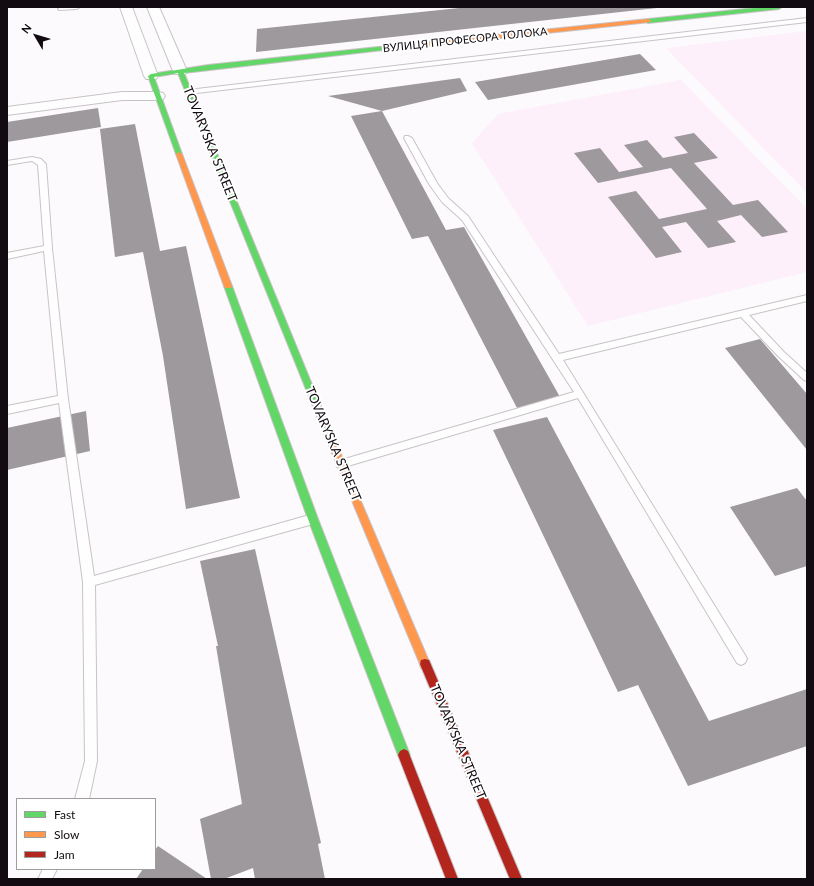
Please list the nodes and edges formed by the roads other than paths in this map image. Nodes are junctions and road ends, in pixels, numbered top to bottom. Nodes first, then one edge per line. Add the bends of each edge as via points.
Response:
1 (77, 7) edge
2 (126, 7) edge
3 (153, 7) edge
4 (779, 7) edge
5 (61, 9) dead end
6 (807, 20) edge
7 (180, 71) junction
8 (151, 76) junction
9 (188, 92) junction
10 (158, 96) junction
11 (7, 110) edge
12 (408, 138) dead end
13 (7, 163) edge
14 (48, 248) junction
15 (7, 256) edge
16 (807, 298) edge
17 (743, 314) junction
18 (557, 358) junction
19 (807, 378) edge
20 (580, 394) junction
21 (63, 399) junction
22 (7, 410) edge
23 (341, 464) junction
24 (313, 519) junction
25 (89, 582) junction
26 (741, 659) dead end
27 (82, 798) edge
28 (50, 870) edge
29 (45, 879) edge
30 (452, 879) edge
31 (516, 879) edge

1 - 5 lane
2 - 8 street
3 - 7 street, TOVARYSKA STREET
4 - 7 street, ВУЛИЦЯ ПРОФЕСОРА ТОЛОКА
6 - 9 lane
7 - 8 street, ВУЛИЦЯ ПРОФЕСОРА ТОЛОКА
7 - 9 street, TOVARYSKA STREET
8 - 10 street
9 - 23 street, TOVARYSKA STREET
10 - 11 street via 122,96
10 - 24 street
12 - 18 lane via 433,184 445,200 465,218
13 - 14 lane via 32,159 42,164
14 - 15 lane
14 - 21 lane
16 - 17 lane
17 - 18 lane
17 - 19 lane
18 - 20 lane
20 - 23 lane
20 - 26 lane
21 - 22 lane
21 - 25 lane
23 - 31 street, TOVARYSKA STREET
24 - 25 lane
24 - 30 street
25 - 27 lane via 92,761
28 - 29 lane

